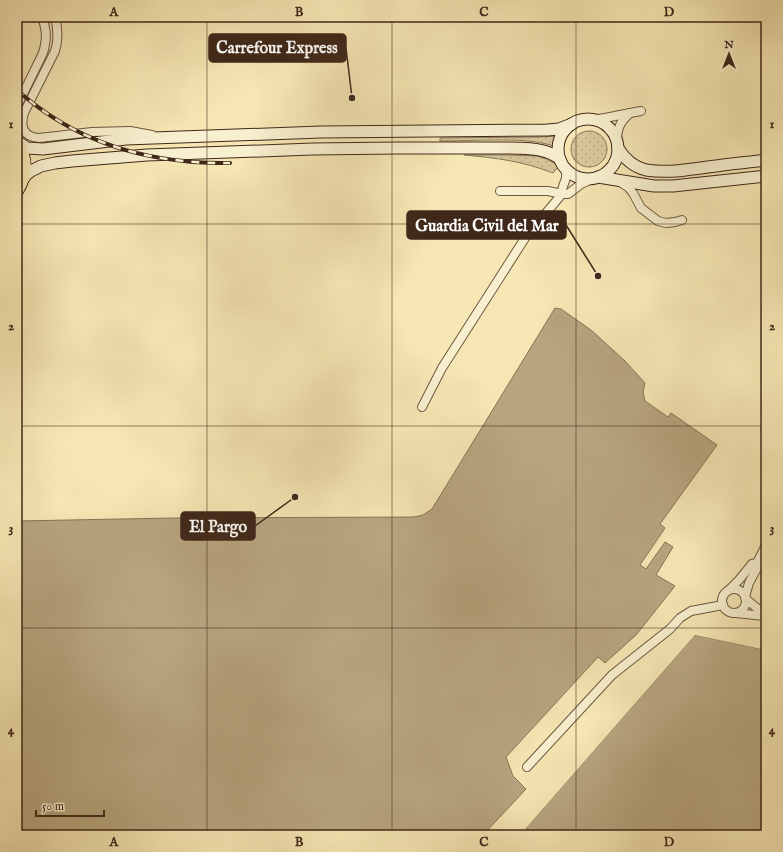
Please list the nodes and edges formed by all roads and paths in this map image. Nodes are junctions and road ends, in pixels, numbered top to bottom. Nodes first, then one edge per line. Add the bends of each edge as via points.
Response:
1 (42, 17) edge
2 (55, 17) edge
3 (17, 106) edge
4 (641, 110) dead end
5 (630, 113) junction
6 (590, 120) junction
7 (572, 124) junction
8 (170, 138) junction
9 (17, 142) edge
10 (617, 145) junction
11 (766, 160) edge
12 (562, 164) junction
13 (766, 176) edge
14 (595, 178) junction
15 (23, 179) junction
16 (617, 180) junction
17 (17, 190) edge
18 (500, 191) dead end
19 (562, 194) junction
20 (682, 220) dead end
21 (422, 407) dead end
22 (766, 544) edge
23 (757, 562) junction
24 (728, 591) junction
25 (745, 598) junction
26 (723, 605) junction
27 (736, 613) junction
28 (766, 614) edge
29 (527, 766) dead end

1 - 3 street via 46,44
2 - 8 street via 57,45 23,117 26,134 39,138 130,131
4 - 5 street
5 - 6 street
5 - 10 street via 619,127
6 - 7 main road
6 - 10 main road via 607,126 615,136
7 - 8 main road via 547,130 321,132
7 - 12 main road via 560,138 558,150
8 - 9 main road via 126,139 34,149 26,148
9 - 15 main road via 25,163
10 - 11 main road via 626,159 646,170 683,170
10 - 14 main road via 613,166
12 - 14 main road via 574,176
12 - 15 main road via 544,150 532,149 313,149 147,155 72,161 41,166 31,170
12 - 19 street via 566,174
13 - 16 main road via 673,186 654,186
14 - 16 main road
14 - 19 street via 568,194
15 - 17 main road
16 - 20 street via 633,193 641,208 658,220 666,223
18 - 19 street via 548,191
19 - 21 street via 525,238 442,368
22 - 23 street
23 - 24 street via 752,564
23 - 25 street
24 - 25 street via 740,591
24 - 26 street via 723,597
25 - 27 street via 743,609
25 - 28 street
26 - 27 street via 728,611
26 - 29 street via 691,611 680,618 670,629 612,675
27 - 28 street via 764,616

